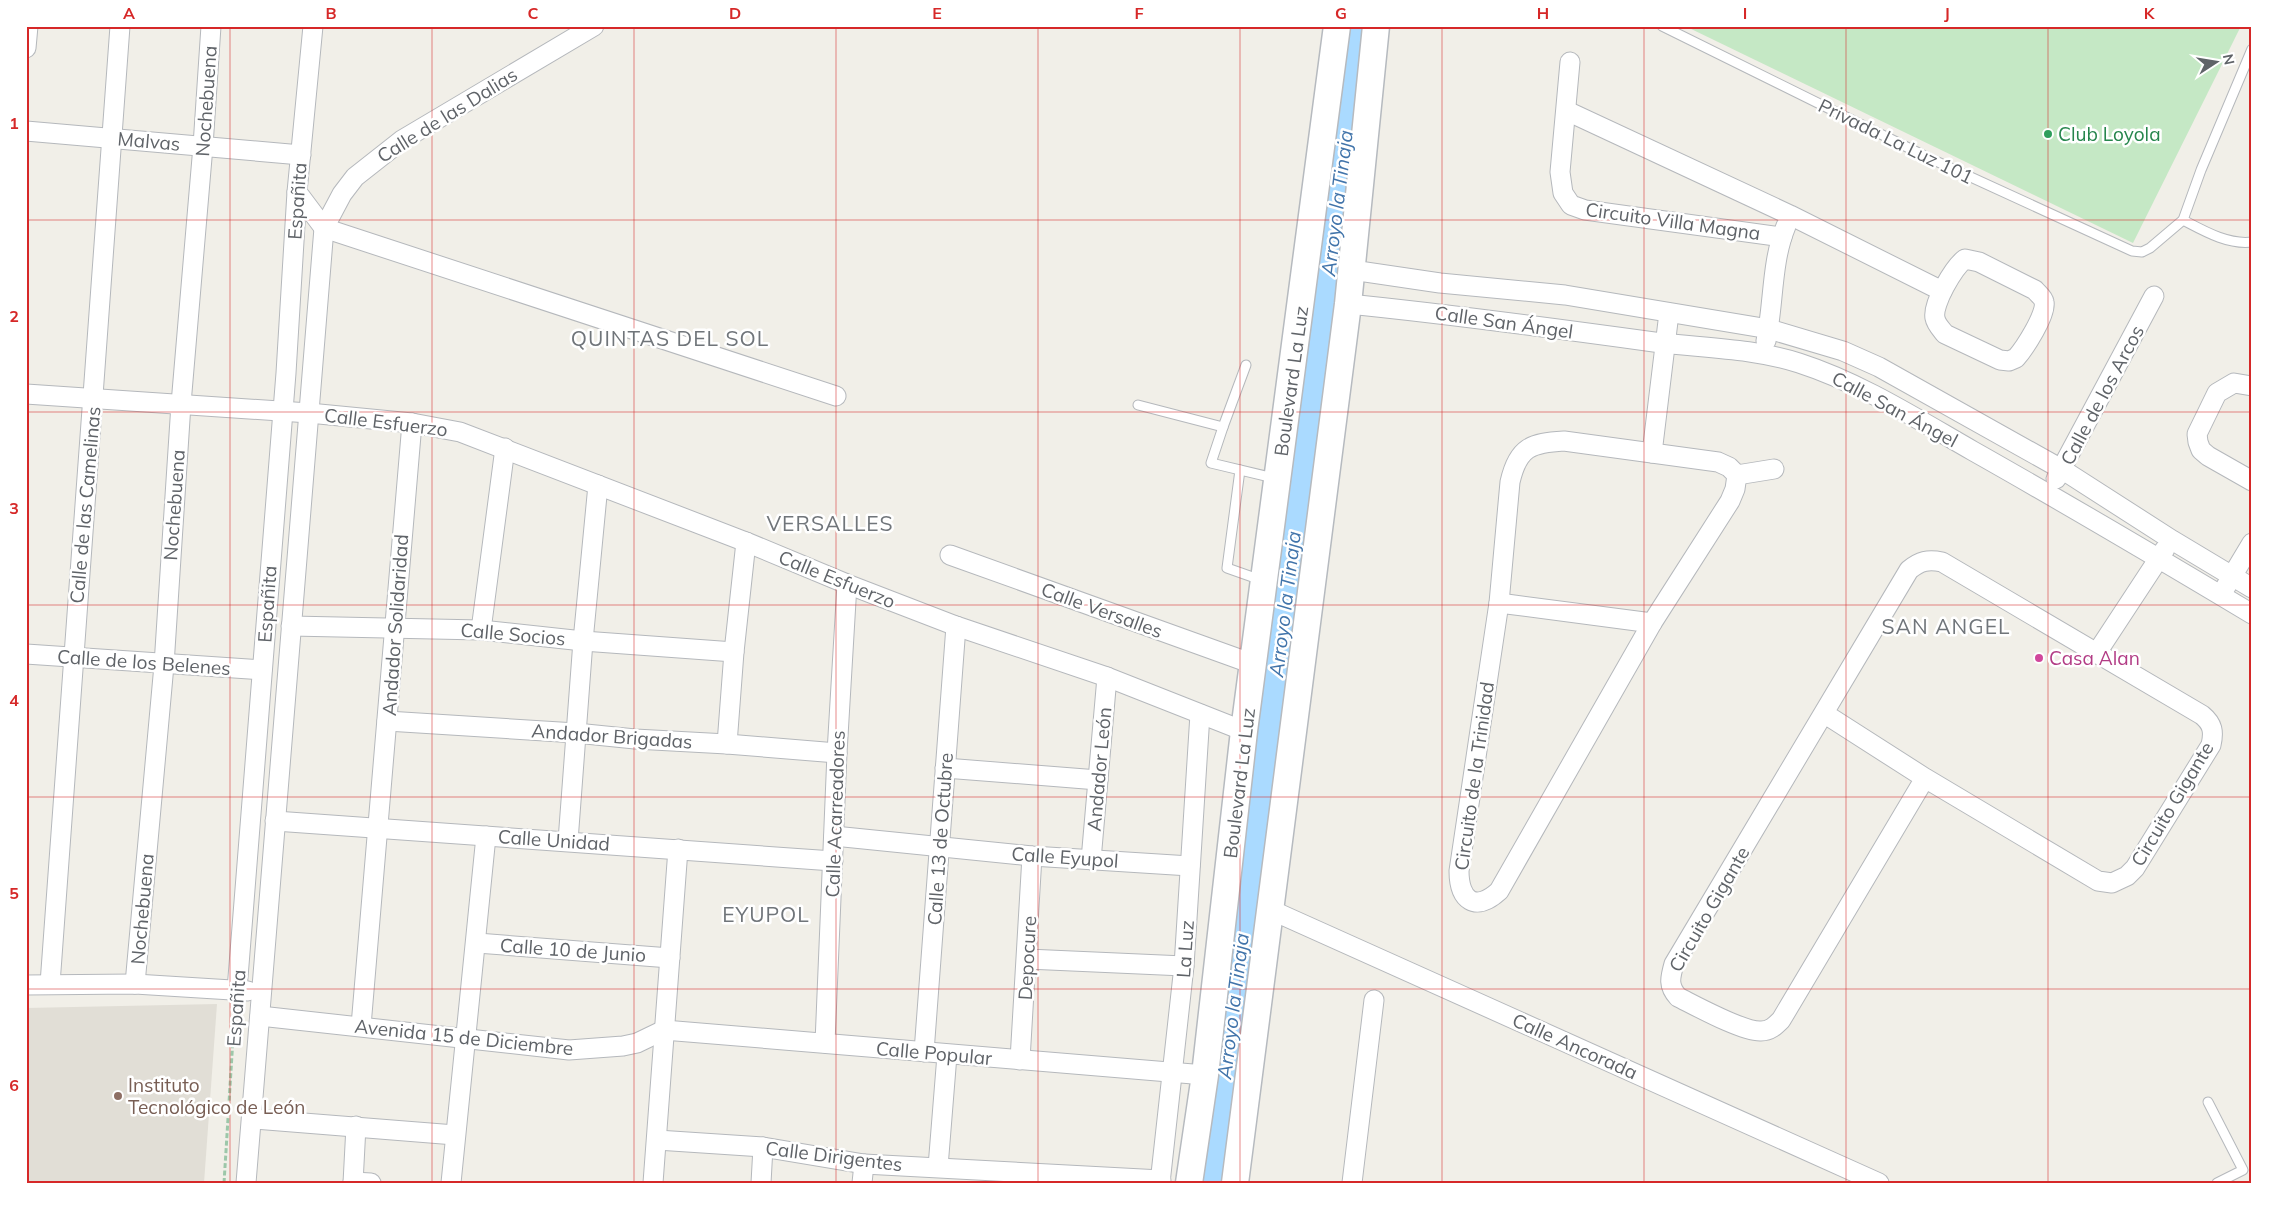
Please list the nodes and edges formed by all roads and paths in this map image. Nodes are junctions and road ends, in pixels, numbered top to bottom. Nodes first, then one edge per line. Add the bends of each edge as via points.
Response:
1 (28, 26) edge
2 (120, 26) edge
3 (210, 26) edge
4 (312, 26) edge
5 (594, 26) edge
6 (1337, 26) edge
7 (1376, 26) edge
8 (1662, 26) edge
9 (26, 48) edge
10 (2252, 49) edge
11 (1570, 62) dead end
12 (1567, 111) junction
13 (26, 131) edge
14 (112, 138) junction
15 (203, 146) junction
16 (301, 155) junction
17 (297, 192) junction
18 (1790, 215) junction
19 (2183, 220) junction
20 (324, 228) junction
21 (1782, 237) junction
22 (2252, 242) edge
23 (1352, 270) junction
24 (1942, 291) junction
25 (2154, 296) dead end
26 (1348, 304) junction
27 (1669, 313) junction
28 (1769, 329) junction
29 (1666, 344) junction
30 (1764, 355) junction
31 (1246, 365) dead end
32 (2252, 386) edge
33 (26, 394) edge
34 (836, 396) dead end
35 (94, 398) junction
36 (181, 404) junction
37 (1138, 405) dead end
38 (282, 411) junction
39 (309, 413) junction
40 (412, 423) junction
41 (1223, 427) junction
42 (505, 448) junction
43 (1652, 453) junction
44 (1774, 469) dead end
45 (1240, 470) junction
46 (2062, 470) junction
47 (1737, 475) junction
48 (1278, 479) junction
49 (2252, 481) edge
50 (598, 485) junction
51 (2047, 493) junction
52 (2172, 540) junction
53 (746, 542) junction
54 (2252, 543) edge
55 (950, 555) dead end
56 (2158, 560) junction
57 (2231, 576) junction
58 (1264, 581) junction
59 (847, 584) junction
60 (2252, 588) edge
61 (2220, 596) junction
62 (1499, 603) junction
63 (2252, 614) edge
64 (1652, 623) junction
65 (290, 626) junction
66 (956, 626) junction
67 (393, 628) junction
68 (481, 630) junction
69 (583, 641) junction
70 (734, 652) junction
71 (26, 654) edge
72 (2096, 654) junction
73 (72, 658) junction
74 (164, 664) junction
75 (1253, 664) junction
76 (262, 670) junction
77 (1107, 678) junction
78 (1200, 714) junction
79 (1824, 714) junction
80 (387, 721) junction
81 (1244, 731) junction
82 (576, 733) junction
83 (727, 744) junction
84 (837, 753) junction
85 (945, 768) junction
86 (1925, 778) junction
87 (1098, 780) junction
88 (275, 821) junction
89 (378, 827) junction
90 (486, 836) junction
91 (834, 836) junction
92 (568, 841) junction
93 (940, 846) junction
94 (678, 849) junction
95 (1032, 856) junction
96 (1091, 860) junction
97 (834, 861) junction
98 (1190, 866) junction
99 (1271, 910) junction
100 (477, 943) junction
101 (670, 958) junction
102 (1027, 959) junction
103 (1184, 966) junction
104 (50, 984) junction
105 (135, 984) junction
106 (26, 985) edge
107 (237, 990) junction
108 (262, 992) junction
109 (1374, 1000) dead end
110 (260, 1016) junction
111 (361, 1026) junction
112 (664, 1030) junction
113 (466, 1037) junction
114 (825, 1043) junction
115 (924, 1052) junction
116 (947, 1055) junction
117 (1020, 1060) junction
118 (1174, 1072) junction
119 (1205, 1075) junction
120 (2208, 1102) dead end
121 (253, 1118) junction
122 (356, 1126) junction
123 (455, 1135) junction
124 (657, 1140) junction
125 (763, 1147) junction
126 (864, 1164) junction
127 (938, 1167) junction
128 (1054, 1179) edge
129 (1161, 1181) edge
130 (359, 1182) edge
131 (1239, 1182) edge
132 (224, 1183) edge
133 (246, 1183) edge
134 (452, 1183) edge
135 (653, 1183) edge
136 (761, 1183) edge
137 (862, 1183) edge
138 (1190, 1183) edge
139 (1352, 1183) edge
140 (1879, 1183) edge
141 (2217, 1183) edge

1 - 9 street
2 - 14 street, Calle de las Camelinas
3 - 15 street, Nochebuena
4 - 16 street, Españita
5 - 20 street, Calle de las Dalias via 402,140 355,178 342,194
6 - 48 main road, Boulevard La Luz
7 - 23 main road
8 - 19 lane, Privada La Luz 101 via 1927,157 2132,251 2142,252 2150,248
10 - 19 lane via 2200,170
11 - 12 street, Circuito Villa Magna
12 - 18 street, Circuito Villa Magna
12 - 21 street, Circuito Villa Magna via 1560,172 1563,193 1571,205 1585,210
13 - 14 street, Malvas
14 - 15 street, Malvas
14 - 35 street, Calle de las Camelinas
15 - 16 street, Malvas
15 - 36 street, Nochebuena
16 - 17 street, Españita
17 - 20 street
17 - 38 street, Españita
18 - 21 street, Circuito Villa Magna
18 - 24 street, Circuito Villa Magna
19 - 22 lane via 2225,239
20 - 34 street
20 - 39 street
21 - 28 street, Circuito Villa Magna
23 - 26 main road
23 - 27 street, Calle San Ángel via 1565,296
24 - 24 street via 1959,263 1971,259 2034,290 2042,296 2044,313 2020,353 2009,361 2000,360 1945,334 1939,328 1935,309
25 - 46 street, Calle de los Arcos
26 - 29 street, Calle San Ángel
26 - 99 main road
27 - 28 street, Calle San Ángel
27 - 29 street
28 - 30 street, Circuito Villa Magna
28 - 46 street, Calle San Ángel via 1843,351 1879,367
29 - 30 street, Calle San Ángel
29 - 43 street
30 - 51 street, Calle San Ángel via 1797,362 1864,389
31 - 41 lane
32 - 49 street via 2234,383 2217,393 2197,434 2201,450 2208,456
33 - 35 street, Calle Esfuerzo
35 - 36 street, Calle Esfuerzo
35 - 73 street, Calle de las Camelinas
36 - 38 street, Calle Esfuerzo
36 - 74 street, Nochebuena
37 - 41 lane
38 - 39 street, Calle Esfuerzo
38 - 76 street, Españita
39 - 40 street, Calle Esfuerzo
39 - 65 street
40 - 42 street, Calle Esfuerzo via 460,432
40 - 67 street, Andador Solidaridad
41 - 45 lane via 1212,463
42 - 50 street, Calle Esfuerzo
42 - 68 street
43 - 47 street, Circuito de la Trinidad via 1718,462
43 - 62 street, Circuito de la Trinidad via 1564,441 1533,445 1521,454 1510,482
44 - 47 street
45 - 48 lane
45 - 58 lane via 1228,568
46 - 51 street, Calle de los Arcos
46 - 52 street, Calle San Ángel
47 - 64 street, Circuito de la Trinidad via 1730,501
48 - 58 main road, Boulevard La Luz
50 - 53 street, Calle Esfuerzo
50 - 69 street
51 - 56 street, Calle San Ángel
52 - 56 street
52 - 57 street, Calle San Ángel
53 - 59 street, Calle Esfuerzo
53 - 70 street
54 - 57 street
55 - 75 street, Calle Versalles
56 - 61 street, Calle San Ángel
56 - 72 street
57 - 60 street, Calle San Ángel
57 - 61 street
58 - 75 main road, Boulevard La Luz
59 - 66 street, Calle Esfuerzo
59 - 84 street, Calle Acarreadores
61 - 63 street, Calle San Ángel
62 - 64 street
62 - 64 street, Circuito de la Trinidad via 1459,871 1461,892 1474,901 1492,898 1499,891
65 - 67 street, Calle Socios
65 - 88 street
66 - 77 street, Calle Esfuerzo
66 - 85 street, Calle 13 de Octubre
67 - 68 street, Calle Socios
67 - 80 street, Andador Solidaridad
68 - 69 street, Calle Socios
69 - 70 street, Calle Socios
69 - 82 street
70 - 83 street
71 - 73 street, Calle de los Belenes
72 - 79 street, Circuito Gigante via 1942,562 1931,559 1918,562 1909,570
72 - 86 street, Circuito Gigante via 2202,715 2209,721 2213,732 2211,746 2127,876 2112,883 2098,880
73 - 74 street, Calle de los Belenes
73 - 104 street, Calle de las Camelinas
74 - 76 street, Calle de los Belenes
74 - 105 street, Nochebuena
75 - 81 main road, Boulevard La Luz
76 - 107 street, Españita
77 - 78 street, Calle Esfuerzo
77 - 87 street, Andador León
78 - 81 street, Calle Esfuerzo
78 - 98 street, La Luz
79 - 86 street, Circuito Gigante
79 - 86 street, Circuito Gigante via 1674,964 1671,990 1678,997 1746,1029 1770,1030 1781,1020
80 - 82 street, Andador Brigadas
80 - 89 street, Andador Solidaridad
81 - 119 main road, Boulevard La Luz
82 - 83 street, Andador Brigadas via 635,740
82 - 92 street
83 - 84 street, Andador Brigadas
84 - 91 street, Calle Acarreadores
85 - 87 street
85 - 93 street, Calle 13 de Octubre
87 - 96 street, Andador León
88 - 89 street, Calle Unidad
88 - 108 street
89 - 90 street, Calle Unidad
89 - 111 street, Andador Solidaridad
90 - 92 street, Calle Unidad
90 - 100 street
91 - 93 street, Calle Eyupol
91 - 97 street, Calle Acarreadores
92 - 94 street, Calle Unidad
93 - 95 street, Calle Eyupol
93 - 115 street, Calle 13 de Octubre
94 - 97 street, Calle Unidad
94 - 101 street
95 - 96 street, Calle Eyupol
95 - 102 street, Depocure
96 - 98 street, Calle Eyupol
97 - 114 street, Calle Acarreadores
98 - 103 street, La Luz
99 - 131 main road
99 - 140 street, Calle Ancorada
100 - 101 street, Calle 10 de Junio
100 - 113 street
101 - 112 street
102 - 103 street
102 - 117 street, Depocure
103 - 118 street, La Luz
104 - 105 street
104 - 106 street
105 - 107 street
107 - 108 street
107 - 132 path, Españita
108 - 110 street
109 - 139 street
110 - 111 street, Avenida 15 de Diciembre
110 - 121 street
111 - 113 street, Avenida 15 de Diciembre
112 - 113 street, Avenida 15 de Diciembre via 623,1046 569,1050
112 - 114 street, Calle Popular
112 - 124 street
113 - 123 street
114 - 115 street, Calle Popular
115 - 116 street, Calle Popular
116 - 117 street, Calle Popular
116 - 127 street
117 - 118 street, Calle Popular
118 - 119 street, Calle Popular
118 - 129 street, La Luz
119 - 138 main road, Boulevard La Luz
120 - 141 lane via 2243,1170
121 - 122 street
121 - 133 street
122 - 123 street
122 - 130 street
123 - 134 street
124 - 125 street, Calle Dirigentes
124 - 135 street
125 - 126 street, Calle Dirigentes
125 - 136 street
126 - 127 street, Calle Dirigentes
126 - 137 street
127 - 128 street, Calle Dirigentes
128 - 129 street, Calle Dirigentes

